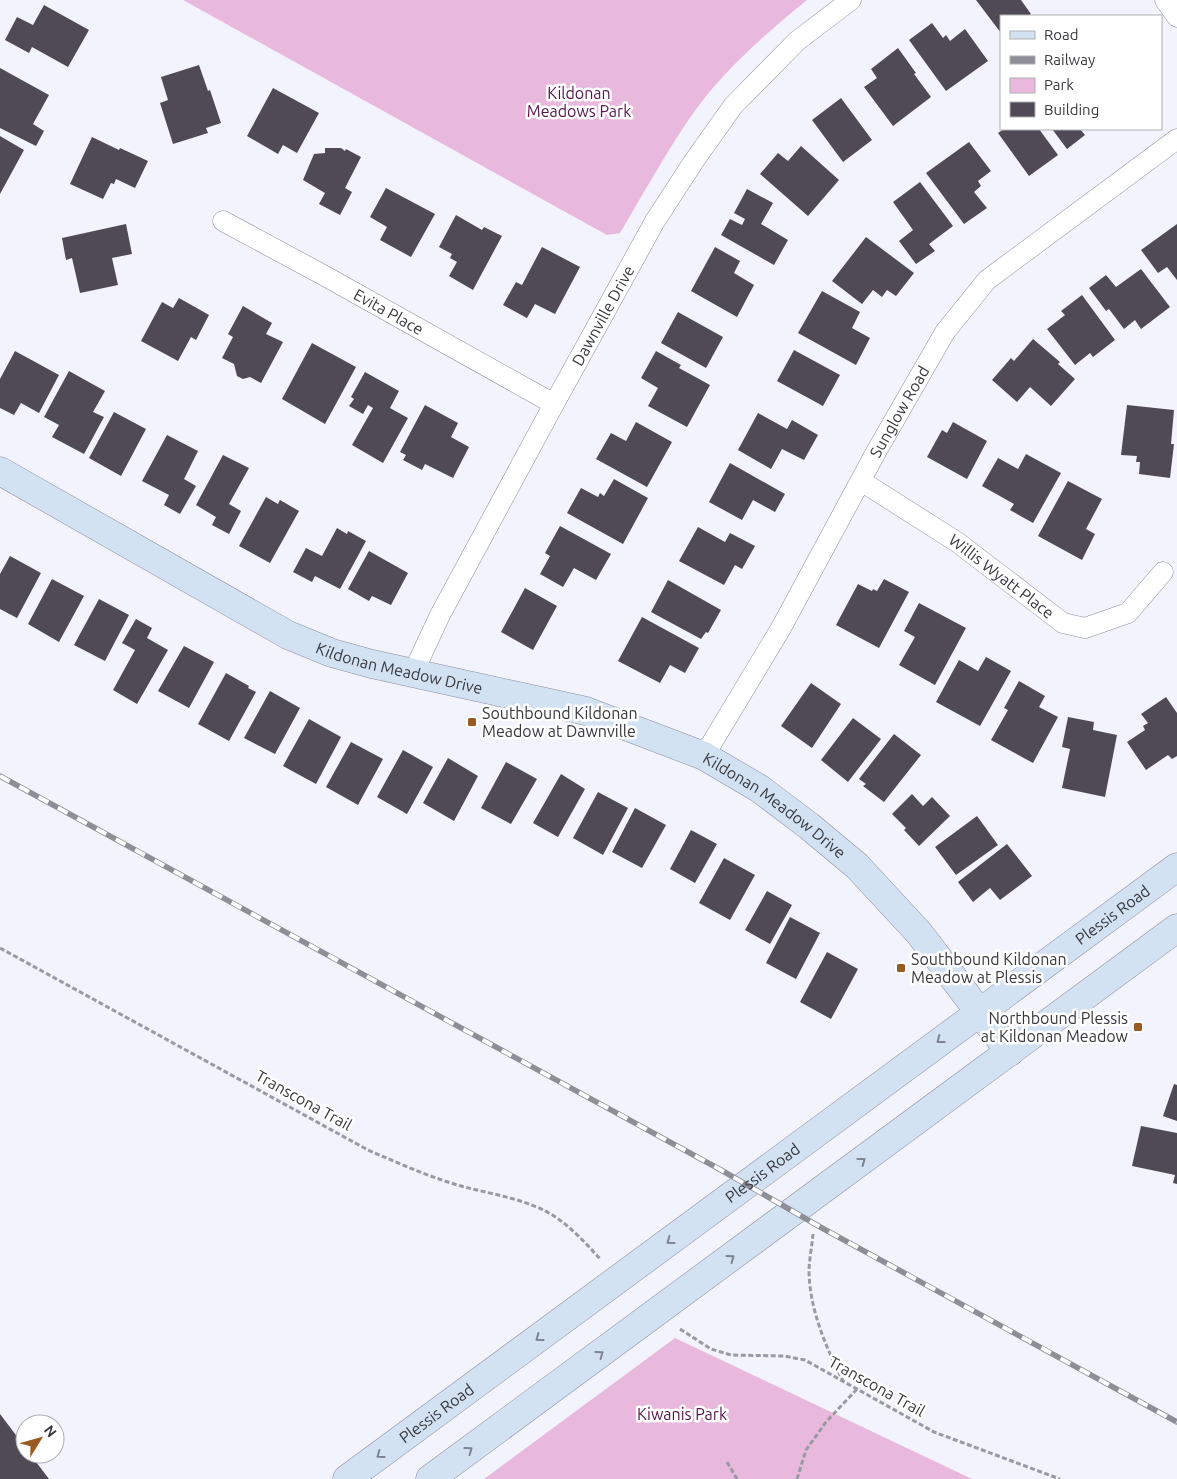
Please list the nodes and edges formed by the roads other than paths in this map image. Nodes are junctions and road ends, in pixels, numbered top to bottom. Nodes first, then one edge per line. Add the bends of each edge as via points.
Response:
1 (852, 0) edge
2 (1165, 0) edge
3 (1177, 17) edge
4 (1177, 139) edge
5 (223, 221) dead end
6 (554, 404) junction
7 (0, 472) edge
8 (861, 481) junction
9 (1164, 572) dead end
10 (413, 674) junction
11 (704, 756) junction
12 (1176, 869) edge
13 (1177, 928) edge
14 (980, 1011) junction
15 (1010, 1052) junction
16 (347, 1479) edge
17 (430, 1479) edge

1 - 6 street, Dawnville Drive via 797,41 733,106 655,221
2 - 3 street
4 - 8 street, Sunglow Road via 987,280 945,332
5 - 6 street, Evita Place
6 - 10 street, Dawnville Drive via 440,615
7 - 10 main road, Kildonan Meadow Drive via 288,635 332,653
8 - 9 street, Willis Wyatt Place via 957,542 1063,623 1085,628 1128,614
8 - 11 street, Sunglow Road via 781,628
10 - 11 main road, Kildonan Meadow Drive via 586,711
11 - 14 main road, Kildonan Meadow Drive via 760,789 857,866 919,933
12 - 14 main road, Plessis Road
13 - 15 main road
14 - 15 main road, Kildonan Meadow Drive
14 -> 16 main road, Plessis Road
17 -> 15 main road

